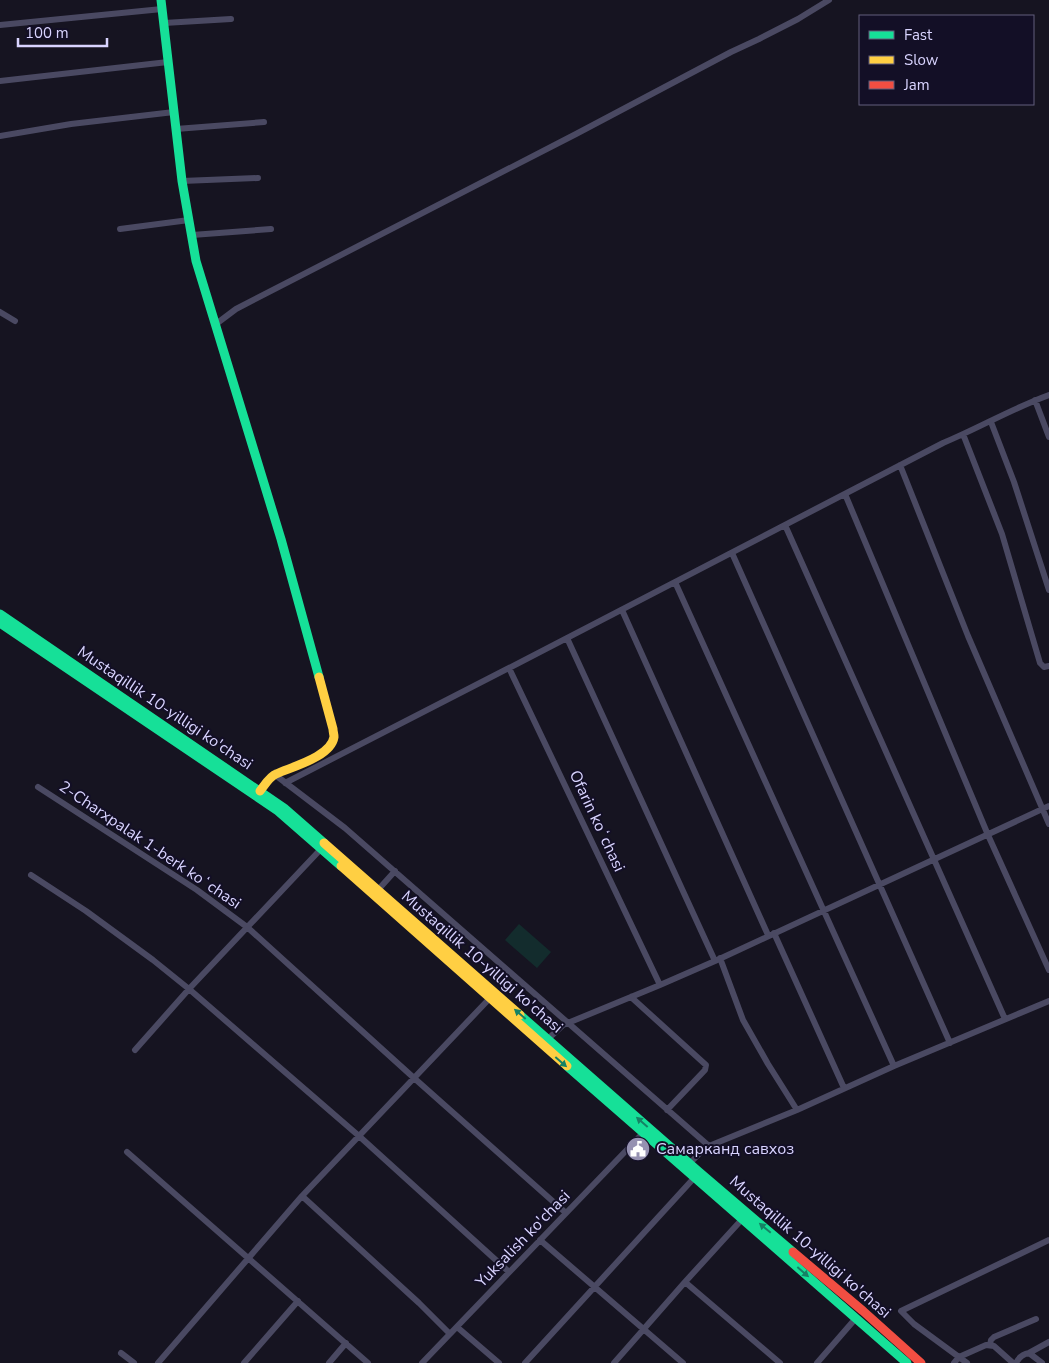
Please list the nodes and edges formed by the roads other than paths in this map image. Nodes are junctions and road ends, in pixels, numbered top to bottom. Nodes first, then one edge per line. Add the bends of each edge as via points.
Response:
1 (829, 0) edge
2 (161, 4) edge
3 (231, 18) dead end
4 (164, 23) junction
5 (0, 24) edge
6 (168, 62) junction
7 (0, 81) edge
8 (174, 112) junction
9 (264, 122) dead end
10 (176, 129) junction
11 (0, 136) edge
12 (258, 178) dead end
13 (182, 181) junction
14 (189, 220) junction
15 (120, 229) dead end
16 (271, 229) dead end
17 (192, 235) junction
18 (0, 312) edge
19 (15, 321) dead end
20 (216, 324) junction
21 (1049, 395) edge
22 (1035, 400) junction
23 (990, 422) junction
24 (963, 434) junction
25 (1049, 438) edge
26 (900, 466) junction
27 (844, 494) junction
28 (785, 525) junction
29 (732, 552) junction
30 (675, 582) junction
31 (1049, 590) edge
32 (622, 610) junction
33 (0, 614) edge
34 (0, 623) edge
35 (567, 638) junction
36 (1049, 666) edge
37 (510, 668) junction
38 (274, 774) junction
39 (285, 783) junction
40 (38, 786) dead end
41 (260, 791) junction
42 (1046, 807) edge
43 (1049, 824) edge
44 (988, 835) junction
45 (320, 850) junction
46 (934, 860) junction
47 (395, 871) junction
48 (31, 875) dead end
49 (880, 884) junction
50 (380, 888) junction
51 (824, 910) junction
52 (247, 927) junction
53 (771, 934) junction
54 (718, 960) junction
55 (1049, 970) edge
56 (660, 985) junction
57 (189, 989) junction
58 (631, 997) junction
59 (490, 998) junction
60 (1049, 1001) edge
61 (1005, 1019) junction
62 (566, 1024) junction
63 (551, 1036) junction
64 (950, 1043) junction
65 (135, 1050) dead end
66 (894, 1066) junction
67 (414, 1078) junction
68 (844, 1088) junction
69 (667, 1110) junction
70 (797, 1110) junction
71 (643, 1133) junction
72 (359, 1136) junction
73 (709, 1146) junction
74 (127, 1152) dead end
75 (690, 1163) junction
76 (694, 1178) junction
77 (302, 1196) junction
78 (566, 1214) junction
79 (745, 1216) junction
80 (540, 1240) junction
81 (1049, 1240) edge
82 (248, 1258) junction
83 (509, 1272) junction
84 (685, 1282) junction
85 (594, 1286) junction
86 (298, 1301) junction
87 (856, 1318) junction
88 (1036, 1319) dead end
89 (457, 1327) junction
90 (644, 1329) junction
91 (450, 1334) junction
92 (1049, 1342) edge
93 (346, 1343) junction
94 (990, 1345) junction
95 (1029, 1352) junction
96 (121, 1353) dead end
97 (959, 1357) junction
98 (134, 1363) edge
99 (158, 1363) edge
100 (244, 1363) edge
101 (328, 1363) edge
102 (368, 1363) edge
103 (422, 1363) edge
104 (499, 1363) edge
105 (524, 1363) edge
106 (614, 1363) edge
107 (683, 1363) edge
108 (780, 1363) edge
109 (817, 1363) edge
110 (907, 1363) edge
111 (921, 1363) edge
112 (954, 1363) edge
113 (967, 1363) edge
114 (1015, 1363) edge
115 (1042, 1363) edge

1 - 20 street via 798,19 236,309
2 - 4 main road
2 - 5 street
3 - 4 street
4 - 6 main road
6 - 7 street
6 - 8 main road
8 - 10 main road
8 - 11 street
9 - 10 street
10 - 13 main road
12 - 13 street
13 - 14 main road
14 - 15 street
14 - 17 main road
16 - 17 street
17 - 20 main road via 196,261
18 - 19 street
20 - 38 main road via 281,539 333,729 334,737 326,750
21 - 22 street
22 - 23 street
22 - 25 street
23 - 24 street
23 - 31 street via 1014,482
24 - 26 street
24 - 36 street via 1002,534 1040,663 1044,667
26 - 27 street
26 - 42 street via 968,636
27 - 28 street
27 - 44 street
28 - 29 street
28 - 46 street
29 - 30 street
29 - 49 street
30 - 32 street
30 - 51 street
32 - 35 street
32 - 53 street
33 - 41 main road, Mustaqillik 10-yilligi ko'chasi
34 - 45 main road, Mustaqillik 10-yilligi ko'chasi via 278,811
35 - 37 street
35 - 54 street
37 - 39 street
37 - 56 street, Ofarin koʻchasi
38 - 39 street
38 - 41 main road
39 - 47 street
40 - 52 street, 2-Charxpalak 1-berk koʻchasi via 197,890
41 - 50 main road, Mustaqillik 10-yilligi ko'chasi
42 - 43 street
42 - 44 street
44 - 46 street
44 - 55 street
45 - 52 street
45 - 59 main road, Mustaqillik 10-yilligi ko'chasi
46 - 49 street
46 - 61 street
47 - 50 street
47 - 62 street
48 - 57 street via 94,916
49 - 51 street
49 - 64 street
63 -> 50 main road, Mustaqillik 10-yilligi ko'chasi
51 - 53 street
51 - 66 street
52 - 57 street
52 - 67 street, 2-Charxpalak 1-berk koʻchasi
53 - 54 street
53 - 68 street
54 - 56 street
54 - 70 street via 742,1020
56 - 58 street
57 - 65 street
57 - 72 street
58 - 62 street
58 - 69 street via 706,1065
59 - 67 street
59 -> 71 main road, Mustaqillik 10-yilligi ko'chasi
60 - 61 street
61 - 64 street
62 - 63 street
62 - 69 street
75 -> 63 main road, Mustaqillik 10-yilligi ko'chasi
64 - 66 street
66 - 68 street
67 - 72 street
67 - 78 street, 2-Charxpalak 1-berk koʻchasi
68 - 70 street
69 - 73 street
70 - 73 street
71 - 76 main road, Mustaqillik 10-yilligi ko'chasi
71 - 78 street, Yuksalish ko'chasi
72 - 77 street
72 - 83 street
73 - 75 street
74 - 82 street
75 - 79 main road, Mustaqillik 10-yilligi ko'chasi
76 - 79 main road, Mustaqillik 10-yilligi ko'chasi
76 - 85 street
77 - 82 street
77 - 91 street
78 - 80 street, Yuksalish ko'chasi
79 - 84 street
79 -> 87 main road, Mustaqillik 10-yilligi ko'chasi
111 -> 79 main road, Mustaqillik 10-yilligi ko'chasi via 863,1311
80 - 83 street, Yuksalish ko'chasi
80 - 85 street
81 - 97 street via 901,1310 914,1324
82 - 86 street
82 - 99 street
83 - 89 street, Yuksalish ko'chasi
84 - 90 street
84 - 108 street
85 - 90 street
85 - 105 street
86 - 93 street
86 - 100 street
87 - 109 street
87 - 110 main road, Mustaqillik 10-yilligi ko'chasi
88 - 94 street via 994,1337
89 - 91 street, Yuksalish ko'chasi
89 - 104 street
90 - 106 street
90 - 107 street
91 - 103 street, Yuksalish ko'chasi
92 - 95 street
93 - 101 street
93 - 102 street
94 - 97 street
94 - 114 street
95 - 114 street
95 - 115 street
96 - 98 street
97 - 112 street
97 - 113 street

